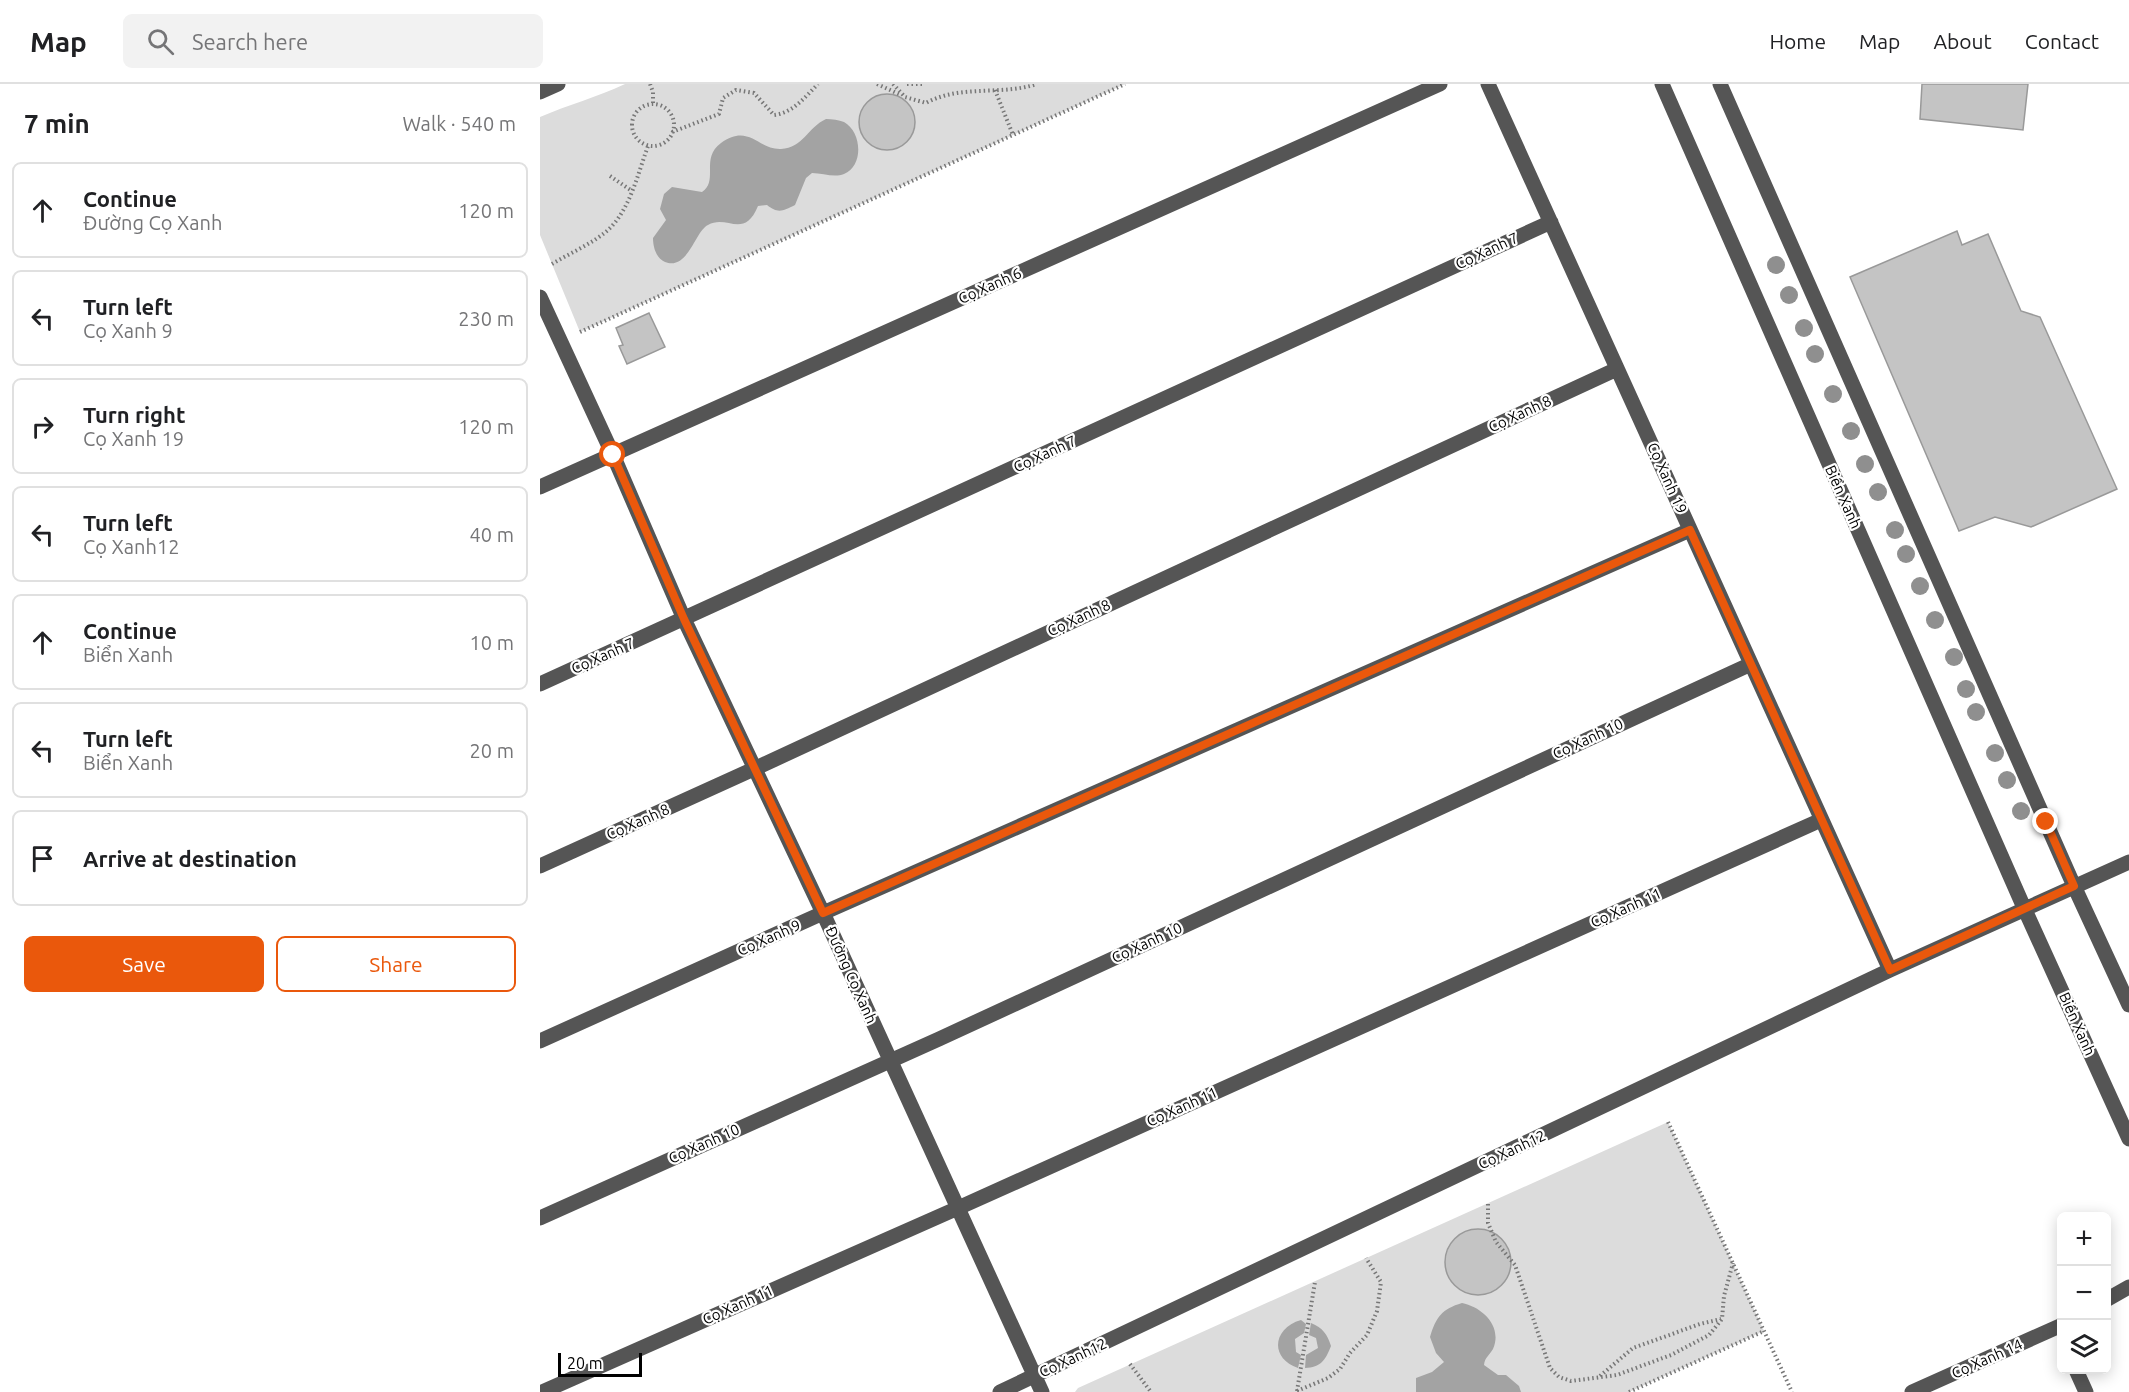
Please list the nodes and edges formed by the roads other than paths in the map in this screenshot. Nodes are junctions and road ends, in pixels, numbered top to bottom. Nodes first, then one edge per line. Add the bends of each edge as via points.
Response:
1 (558, 84) edge
2 (1440, 84) edge
3 (1488, 84) edge
4 (1662, 84) edge
5 (1720, 84) edge
6 (540, 92) edge
7 (1551, 222) junction
8 (540, 297) edge
9 (1617, 369) junction
10 (613, 455) junction
11 (540, 487) edge
12 (1690, 530) junction
13 (684, 619) junction
14 (1751, 664) junction
15 (540, 684) edge
16 (756, 768) junction
17 (1821, 820) junction
18 (2129, 862) edge
19 (540, 866) edge
20 (2074, 886) junction
21 (2025, 910) junction
22 (823, 913) junction
23 (1890, 970) junction
24 (2129, 1005) edge
25 (540, 1041) edge
26 (890, 1061) junction
27 (2129, 1139) edge
28 (958, 1208) junction
29 (540, 1218) edge
30 (2129, 1287) edge
31 (2111, 1297) edge
32 (2057, 1330) edge
33 (2078, 1374) edge
34 (1035, 1376) junction
35 (542, 1392) edge
36 (999, 1392) edge
37 (1042, 1392) edge
38 (1912, 1392) edge
39 (2086, 1392) edge

1 - 6 street
2 - 10 street, Cọ Xanh 6
3 - 7 street, Cọ Xanh 19
4 - 21 street, Biển Xanh
5 - 20 street
7 - 9 street, Cọ Xanh 19
7 - 13 street, Cọ Xanh 7
8 - 10 street, Đường Cọ Xanh
9 - 12 street, Cọ Xanh 19
9 - 16 street, Cọ Xanh 8
10 - 11 street, Cọ Xanh 6
10 - 13 street, Đường Cọ Xanh
12 - 14 street, Cọ Xanh 19
12 - 22 street, Cọ Xanh 9
13 - 15 street, Cọ Xanh 7
13 - 16 street, Đường Cọ Xanh
14 - 17 street, Cọ Xanh 19
14 - 26 street, Cọ Xanh 10
16 - 19 street, Cọ Xanh 8
16 - 22 street, Đường Cọ Xanh
17 - 23 street, Cọ Xanh 19
17 - 28 street, Cọ Xanh 11
18 - 20 street
20 - 21 street
20 - 24 street
21 - 23 street, Cọ Xanh12
21 - 27 street, Biển Xanh
22 - 25 street, Cọ Xanh 9
22 - 26 street, Đường Cọ Xanh
23 - 34 street, Cọ Xanh12
26 - 28 street, Đường Cọ Xanh
26 - 29 street, Cọ Xanh 10
28 - 34 street, Đường Cọ Xanh
28 - 35 street, Cọ Xanh 11
30 - 31 street
32 - 38 street, Cọ Xanh 14
33 - 39 street
34 - 36 street, Cọ Xanh12
34 - 37 street, Đường Cọ Xanh

